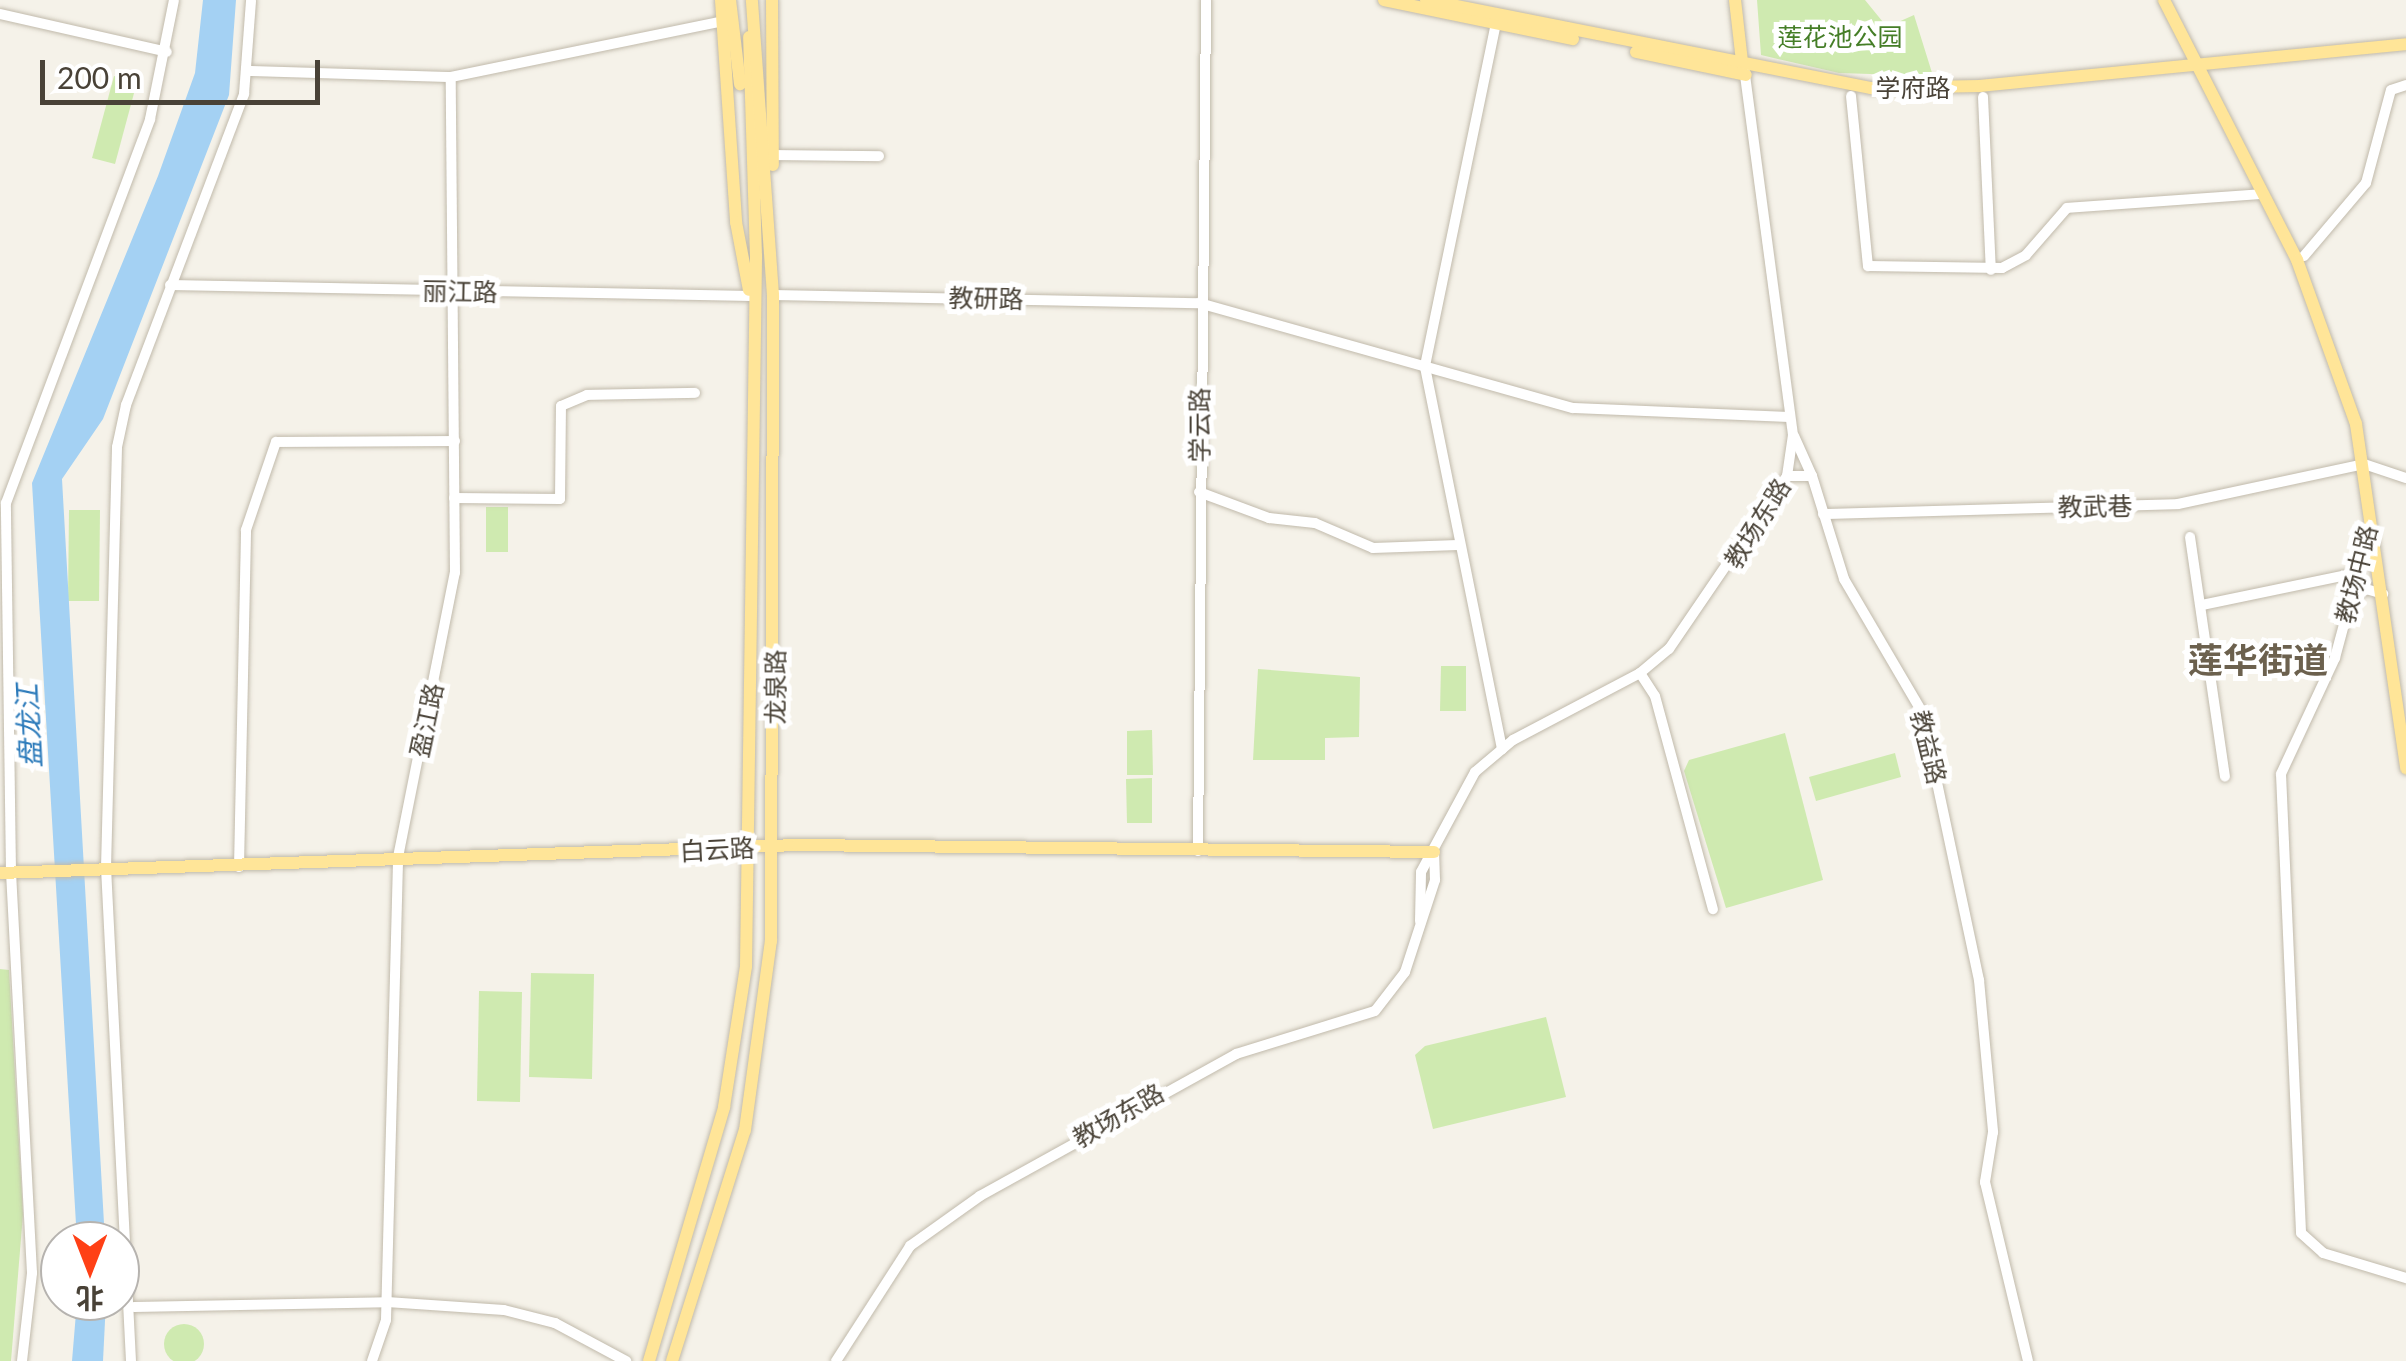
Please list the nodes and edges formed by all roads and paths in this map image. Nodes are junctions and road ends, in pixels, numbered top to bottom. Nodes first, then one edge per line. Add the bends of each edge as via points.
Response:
1 (174, 0) edge
2 (251, 0) edge
3 (721, 0) edge
4 (730, 0) edge
5 (744, 0) edge
6 (752, 0) edge
7 (761, 0) edge
8 (772, 0) edge
9 (1206, 0) edge
10 (1384, 0) edge
11 (1426, 0) edge
12 (1735, 0) edge
13 (2164, 0) edge
14 (0, 14) edge
15 (724, 21) junction
16 (1496, 23) junction
17 (757, 37) junction
18 (2406, 44) edge
19 (168, 52) junction
20 (2194, 62) junction
21 (1744, 68) junction
22 (248, 71) junction
23 (450, 77) junction
24 (2406, 85) edge
25 (1852, 96) dead end
26 (1983, 97) dead end
27 (2375, 98) dead end
28 (2388, 102) junction
29 (775, 155) junction
30 (879, 156) dead end
31 (768, 186) junction
32 (2262, 194) junction
33 (2304, 256) dead end
34 (1991, 270) junction
35 (170, 285) junction
36 (456, 292) junction
37 (773, 295) junction
38 (751, 296) junction
39 (1199, 303) junction
40 (1425, 367) junction
41 (695, 393) dead end
42 (1790, 417) junction
43 (1793, 435) junction
44 (456, 442) junction
45 (2364, 464) junction
46 (1788, 476) junction
47 (1812, 476) junction
48 (2406, 478) edge
49 (1199, 492) junction
50 (454, 498) junction
51 (1823, 514) junction
52 (2372, 521) junction
53 (2, 532) edge
54 (2190, 537) dead end
55 (1458, 544) junction
56 (2357, 573) junction
57 (2383, 594) junction
58 (2350, 600) junction
59 (2202, 605) junction
60 (2, 622) edge
61 (1640, 673) junction
62 (1502, 749) junction
63 (2406, 768) edge
64 (2224, 776) dead end
65 (775, 846) junction
66 (752, 848) junction
67 (1198, 851) junction
68 (1434, 852) junction
69 (398, 857) junction
70 (239, 866) junction
71 (106, 868) junction
72 (6, 872) edge
73 (1713, 909) dead end
74 (129, 1221) edge
75 (2406, 1278) edge
76 (386, 1302) junction
77 (140, 1307) edge
78 (133, 1321) edge
79 (22, 1361) edge
80 (131, 1361) edge
81 (372, 1361) edge
82 (626, 1361) edge
83 (649, 1361) edge
84 (672, 1361) edge
85 (836, 1361) edge
86 (2028, 1361) edge

1 - 19 street
2 - 22 street
3 - 15 main road
4 - 38 main road
5 - 17 main road, 龙泉路
6 - 17 main road, 龙泉路
7 - 17 main road
8 - 29 main road
9 - 39 street, 学云路
10 - 16 main road, 学府路
11 - 21 main road, 学府路
12 - 21 main road
13 - 20 main road, 教场中路
14 - 19 street
15 - 23 street
15 - 38 main road via 736,222
16 - 21 main road, 学府路
16 - 40 street
17 - 31 main road, 龙泉路
17 - 38 main road, 龙泉路
18 - 20 main road, 学府路
19 - 53 street via 125,192 13,476
20 - 21 main road, 学府路 via 1932,89 1854,86
20 - 32 main road, 教场中路
21 - 42 street, 教场东路
22 - 23 street
22 - 35 street via 226,148
23 - 36 street, 盈江路
24 - 28 street via 2391,90
25 - 34 street via 1868,266
26 - 34 street
27 - 28 street
28 - 33 street via 2366,183
29 - 30 street
29 - 31 main road
31 - 37 main road, 龙泉路
32 - 34 street via 2067,208 2026,254
32 - 45 main road, 教场中路 via 2320,313
35 - 36 street, 丽江路
35 - 71 street via 117,447
36 - 38 street, 丽江路
36 - 44 street, 盈江路
37 - 39 street, 教研路
37 - 65 main road, 龙泉路
38 - 66 main road, 龙泉路
39 - 40 street, 教研路
39 - 49 street, 学云路
40 - 42 street, 教研路 via 1593,411
40 - 55 street
41 - 50 street via 586,396 561,406 560,499
42 - 43 street, 教场东路
43 - 46 street, 教场东路
43 - 47 street, 教益路
44 - 50 street, 盈江路
44 - 70 street via 276,442 246,530
45 - 48 street
45 - 51 street, 教武巷 via 2178,504
45 - 52 main road, 教场中路
46 - 47 street
46 - 61 street, 教场东路 via 1723,576
47 - 51 street, 教益路
49 - 55 street via 1269,518 1315,523 1373,548
49 - 67 street, 学云路
50 - 69 street, 盈江路 via 452,597
51 - 86 street, 教益路 via 1844,579 1922,712 1979,980 1992,1132 1985,1182
52 - 56 street, 教场中路
52 - 57 main road
53 - 60 street
54 - 59 street
55 - 62 street
56 - 58 street, 教场中路
56 - 59 street
57 - 58 street via 2366,589
57 - 63 main road
58 - 75 street, 教场中路 via 2323,690 2281,774 2301,1233 2323,1254
59 - 64 street
60 - 72 street
61 - 62 street, 教场东路
61 - 73 street via 1655,696
62 - 68 street, 教场东路 via 1475,772
65 - 66 main road, 白云路
65 - 67 main road, 白云路
65 - 84 main road, 龙泉路 via 758,1070
66 - 69 main road, 白云路
66 - 83 main road, 龙泉路 via 736,1050
67 - 68 main road, 白云路
68 - 85 street, 教场东路 via 1435,880 1405,972 1375,1011 1236,1054 1171,1085 910,1246
69 - 70 main road, 白云路
69 - 76 street, 盈江路
70 - 71 main road, 白云路
71 - 72 main road, 白云路
71 - 74 street
72 - 79 street via 32,1273
76 - 77 street
76 - 81 street, 盈江路
76 - 82 street via 530,1315
78 - 80 street

